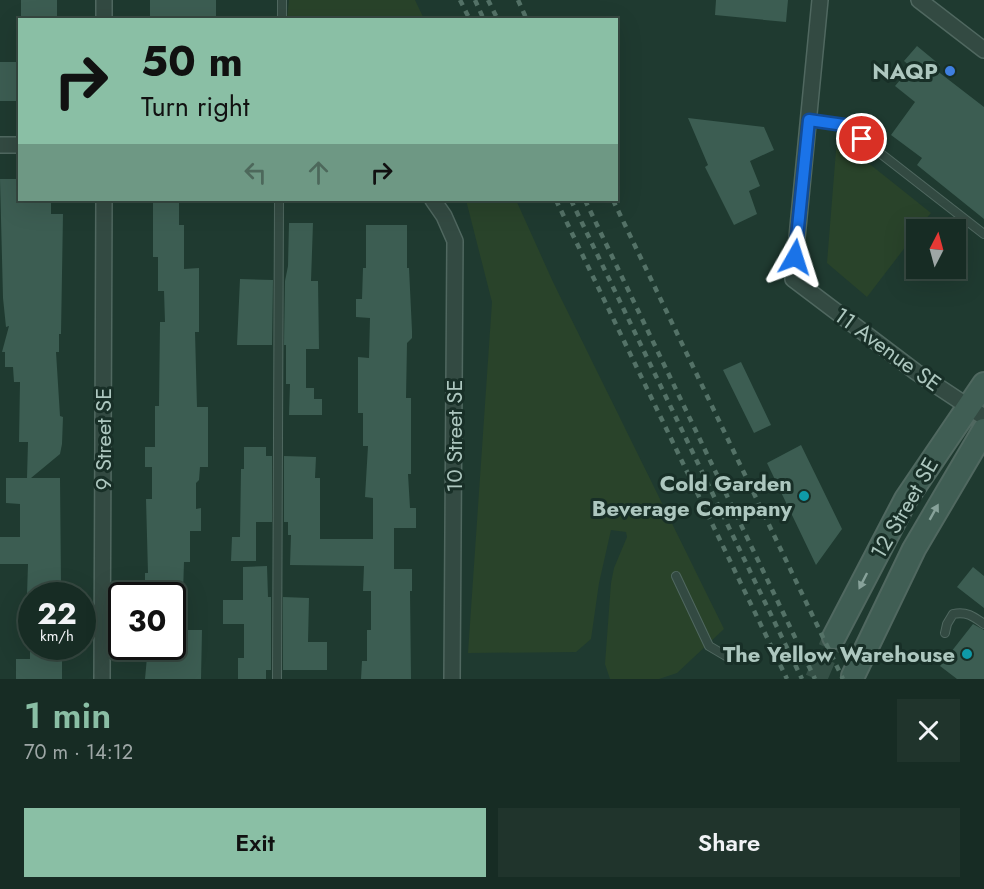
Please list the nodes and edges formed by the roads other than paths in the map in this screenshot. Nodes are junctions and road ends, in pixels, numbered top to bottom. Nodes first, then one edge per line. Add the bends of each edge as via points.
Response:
1 (104, 0) edge
2 (282, 0) edge
3 (820, 0) edge
4 (919, 0) edge
5 (104, 18) edge
6 (282, 18) edge
7 (984, 50) edge
8 (809, 120) junction
9 (0, 145) edge
10 (18, 145) edge
11 (104, 201) edge
12 (279, 201) edge
13 (434, 201) edge
14 (984, 234) edge
15 (984, 384) edge
16 (976, 411) edge
17 (984, 430) edge
18 (676, 576) dead end
19 (984, 624) edge
20 (945, 633) dead end
21 (834, 637) tunnel mouth
22 (731, 659) dead end
23 (853, 676) dead end
24 (102, 679) edge
25 (278, 679) edge
26 (453, 679) edge

1 - 5 street
2 - 6 lane
3 - 8 street
4 - 7 street
8 - 14 lane via 844,125
8 - 16 street, 11 Avenue SE via 793,279 916,372
9 - 10 street
11 - 24 street, 9 Street SE
12 - 25 lane
13 - 26 street, 10 Street SE via 455,241
15 - 16 street, 12 Street SE
16 -> 21 street, 12 Street SE via 906,499
23 -> 17 street, 12 Street SE via 914,549
18 - 22 lane via 709,646
19 - 20 lane via 962,612 953,614

